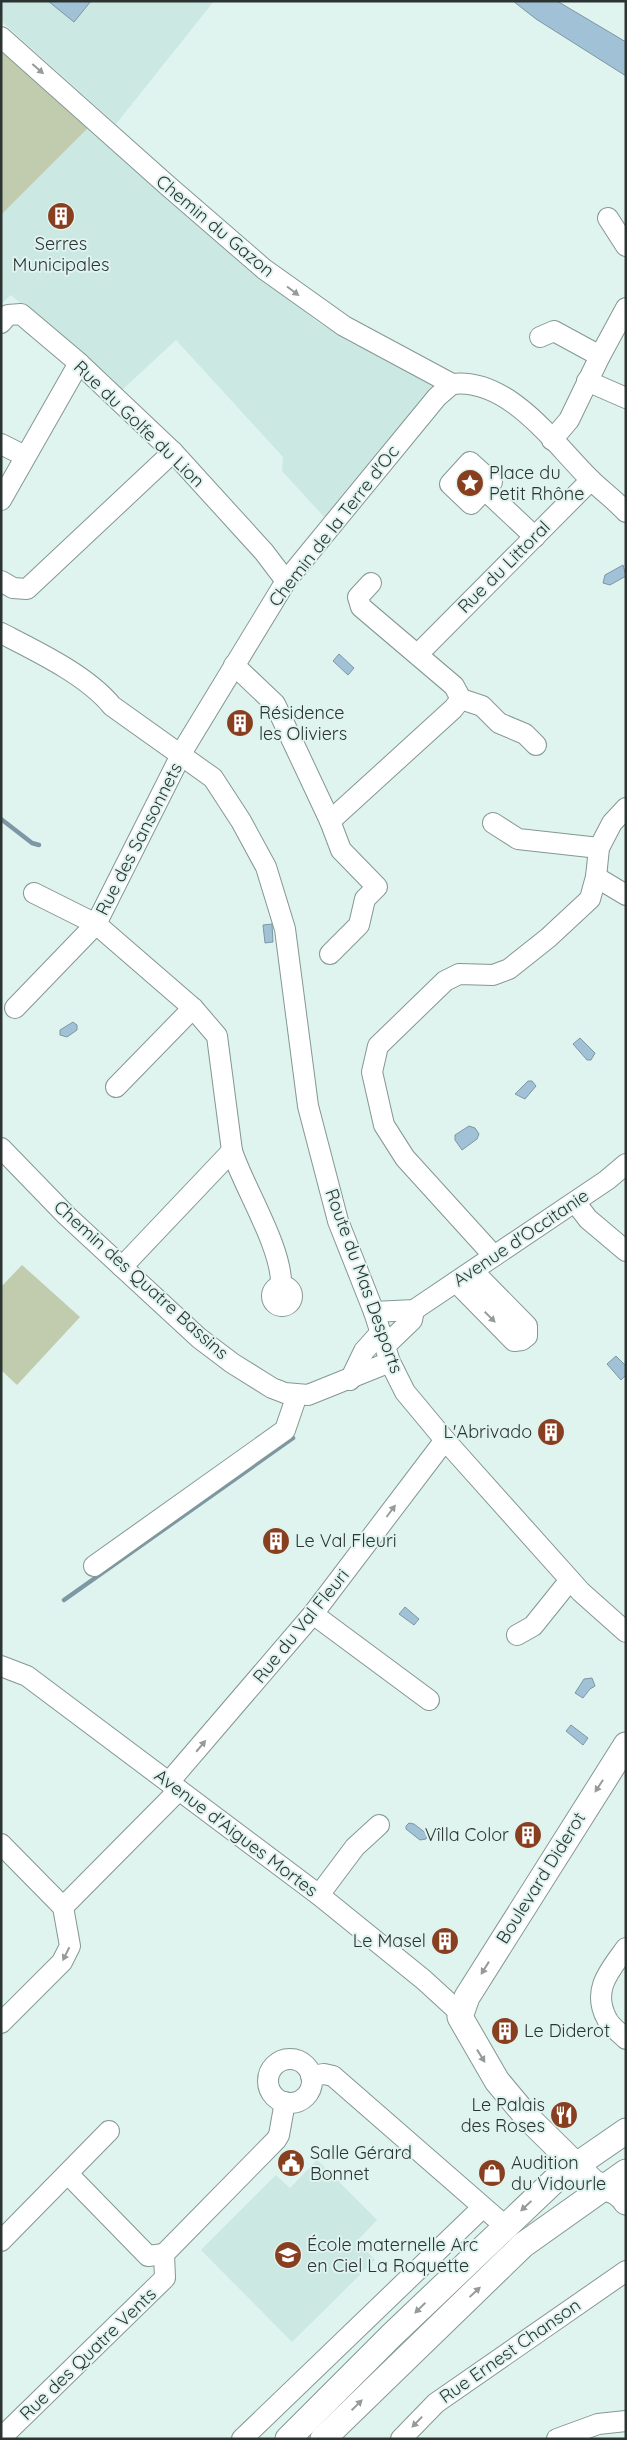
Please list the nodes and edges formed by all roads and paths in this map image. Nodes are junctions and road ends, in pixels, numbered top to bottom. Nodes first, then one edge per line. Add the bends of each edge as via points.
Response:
1 (1, 37) edge
2 (608, 218) dead end
3 (626, 246) edge
4 (626, 308) edge
5 (1, 323) edge
6 (540, 337) dead end
7 (600, 356) junction
8 (79, 363) junction
9 (587, 381) junction
10 (452, 384) junction
11 (626, 398) edge
12 (552, 440) junction
13 (1, 444) edge
14 (174, 452) junction
15 (25, 456) junction
16 (591, 480) junction
17 (485, 490) dead end
18 (1, 500) edge
19 (626, 512) edge
20 (534, 537) junction
21 (286, 580) junction
22 (1, 581) edge
23 (371, 583) dead end
24 (1, 632) edge
25 (1, 646) edge
26 (418, 654) junction
27 (31, 656) junction
28 (234, 665) junction
29 (460, 699) junction
30 (536, 745) dead end
31 (181, 755) junction
32 (626, 808) edge
33 (330, 821) junction
34 (493, 823) dead end
35 (599, 848) junction
36 (596, 876) junction
37 (34, 893) dead end
38 (626, 895) edge
39 (96, 924) junction
40 (330, 954) dead end
41 (14, 1008) dead end
42 (193, 1008) junction
43 (116, 1087) dead end
44 (1, 1148) edge
45 (232, 1151) junction
46 (626, 1164) edge
47 (575, 1202) junction
48 (626, 1251) edge
49 (494, 1256) junction
50 (122, 1266) junction
51 (473, 1271) junction
52 (456, 1282) junction
53 (282, 1286) dead end
54 (414, 1310) junction
55 (374, 1312) junction
56 (385, 1347) junction
57 (350, 1380) junction
58 (297, 1395) junction
59 (445, 1440) junction
60 (94, 1566) dead end
61 (570, 1580) junction
62 (313, 1614) junction
63 (626, 1632) edge
64 (517, 1635) dead end
65 (1, 1666) edge
66 (429, 1700) dead end
67 (626, 1745) edge
68 (174, 1786) junction
69 (379, 1826) dead end
70 (1, 1844) edge
71 (319, 1895) junction
72 (63, 1907) junction
73 (626, 1948) edge
74 (460, 2013) junction
75 (1, 2023) edge
76 (626, 2038) edge
77 (311, 2076) junction
78 (285, 2102) junction
79 (109, 2131) dead end
80 (626, 2131) edge
81 (575, 2165) junction
82 (626, 2172) edge
83 (68, 2174) junction
84 (603, 2188) junction
85 (626, 2202) edge
86 (482, 2208) junction
87 (505, 2226) junction
88 (1, 2241) edge
89 (523, 2245) junction
90 (164, 2254) junction
91 (626, 2271) edge
92 (626, 2421) edge
93 (1, 2438) edge
94 (242, 2439) edge
95 (288, 2439) edge
96 (323, 2439) edge
97 (401, 2439) edge
98 (557, 2439) edge

1 -> 10 street, Chemin du Gazon via 264,269 344,326
2 - 3 street
4 - 7 street
5 - 8 street, Rue du Golfe du Lion via 8,315 21,314
6 - 7 street via 554,331
7 - 9 street
8 - 14 street, Rue du Golfe du Lion
8 - 15 street
9 - 11 street
9 - 12 street via 569,420
10 - 12 street via 463,382 489,388 521,408
10 - 21 street, Chemin de la Terre d'Oc via 437,397
12 - 16 street
13 - 15 street
14 - 21 street, Rue du Golfe du Lion
14 - 22 street via 27,589 13,588
15 - 18 street
16 - 19 street
16 - 20 street, Rue du Littoral
17 - 20 street
20 - 26 street, Rue du Littoral
21 - 28 street, Chemin de la Terre d'Oc
23 - 26 street via 358,597 361,607
24 - 27 street, Route du Mas Desports
25 - 27 street, Route du Mas Desports
26 - 29 street via 454,686
27 - 31 street, Route du Mas Desports via 102,705 112,706
28 - 31 street, Chemin de la Terre d'Oc
28 - 33 street via 275,704
29 - 30 street via 482,706 499,723 525,734
29 - 33 street via 453,709
31 - 39 street, Rue des Sansonnets
31 - 55 street, Route du Mas Desports via 213,778 266,868 285,929 308,1106 338,1221
32 - 35 street via 612,823
33 - 40 street via 341,850 377,887 364,899 359,926
34 - 35 street via 518,839
35 - 36 street
36 - 38 street
36 - 49 street via 590,899 509,969 493,975 459,974 445,981 378,1046 372,1072 384,1125 405,1158
37 - 39 street
39 - 41 street, Rue des Sansonnets
39 - 42 street
42 - 43 street
42 - 45 street via 217,1036
44 - 50 street, Chemin des Quatre Bassins via 67,1216
45 - 50 street
45 - 53 street via 265,1228 282,1276
46 - 47 street, Avenue d'Occitanie
47 - 48 street via 588,1219
47 - 49 street, Avenue d'Occitanie
49 - 51 street, Avenue d'Occitanie
50 - 58 street, Chemin des Quatre Bassins via 199,1338 232,1363 272,1388
51 - 52 street, Avenue d'Occitanie
52 -> 51 street via 514,1341 522,1340 527,1326
52 - 54 street, Avenue d'Occitanie
54 - 55 street
54 - 56 street, Avenue d'Occitanie via 412,1320
55 - 56 street, Route du Mas Desports
56 - 57 street, Chemin des Quatre Bassins
56 - 57 street via 364,1352
56 - 59 street, Route du Mas Desports via 405,1392
57 - 58 street, Chemin des Quatre Bassins via 314,1394
58 - 60 street via 285,1430
59 - 61 street, Route du Mas Desports
62 -> 59 street, Rue du Val Fleuri
61 - 63 street, Route du Mas Desports
61 - 64 street via 533,1626
62 - 66 street
68 -> 62 street, Rue du Val Fleuri
65 - 68 street, Avenue d'Aigues Mortes via 27,1676
67 -> 74 main road, Boulevard Diderot
68 - 71 street, Avenue d'Aigues Mortes
68 - 72 street, Rue du Val Fleuri
69 - 71 street via 355,1847
70 - 72 street
71 - 74 street, Avenue d'Aigues Mortes
72 -> 75 street via 70,1946 62,1962
73 - 76 street via 603,1980 601,2000 607,2019
74 -> 81 main road via 462,2023 497,2081 527,2117
77 - 78 street via 307,2094 297,2101
77 - 78 street via 300,2061 290,2059 276,2063 269,2073 268,2084 274,2096
77 - 86 street via 333,2076
78 - 90 street via 276,2140
79 - 83 street
80 - 81 main road
81 - 84 main road
81 -> 87 main road
82 - 84 main road
83 - 88 street
83 - 90 street via 148,2256
84 - 85 main road via 613,2189
84 - 89 main road
86 - 87 street
86 - 94 street
87 - 89 main road
87 -> 95 main road
96 -> 89 main road
90 - 93 street, Rue des Quatre Vents via 165,2278
91 -> 97 street, Rue Ernest Chanson via 436,2403
92 - 98 street via 598,2424

